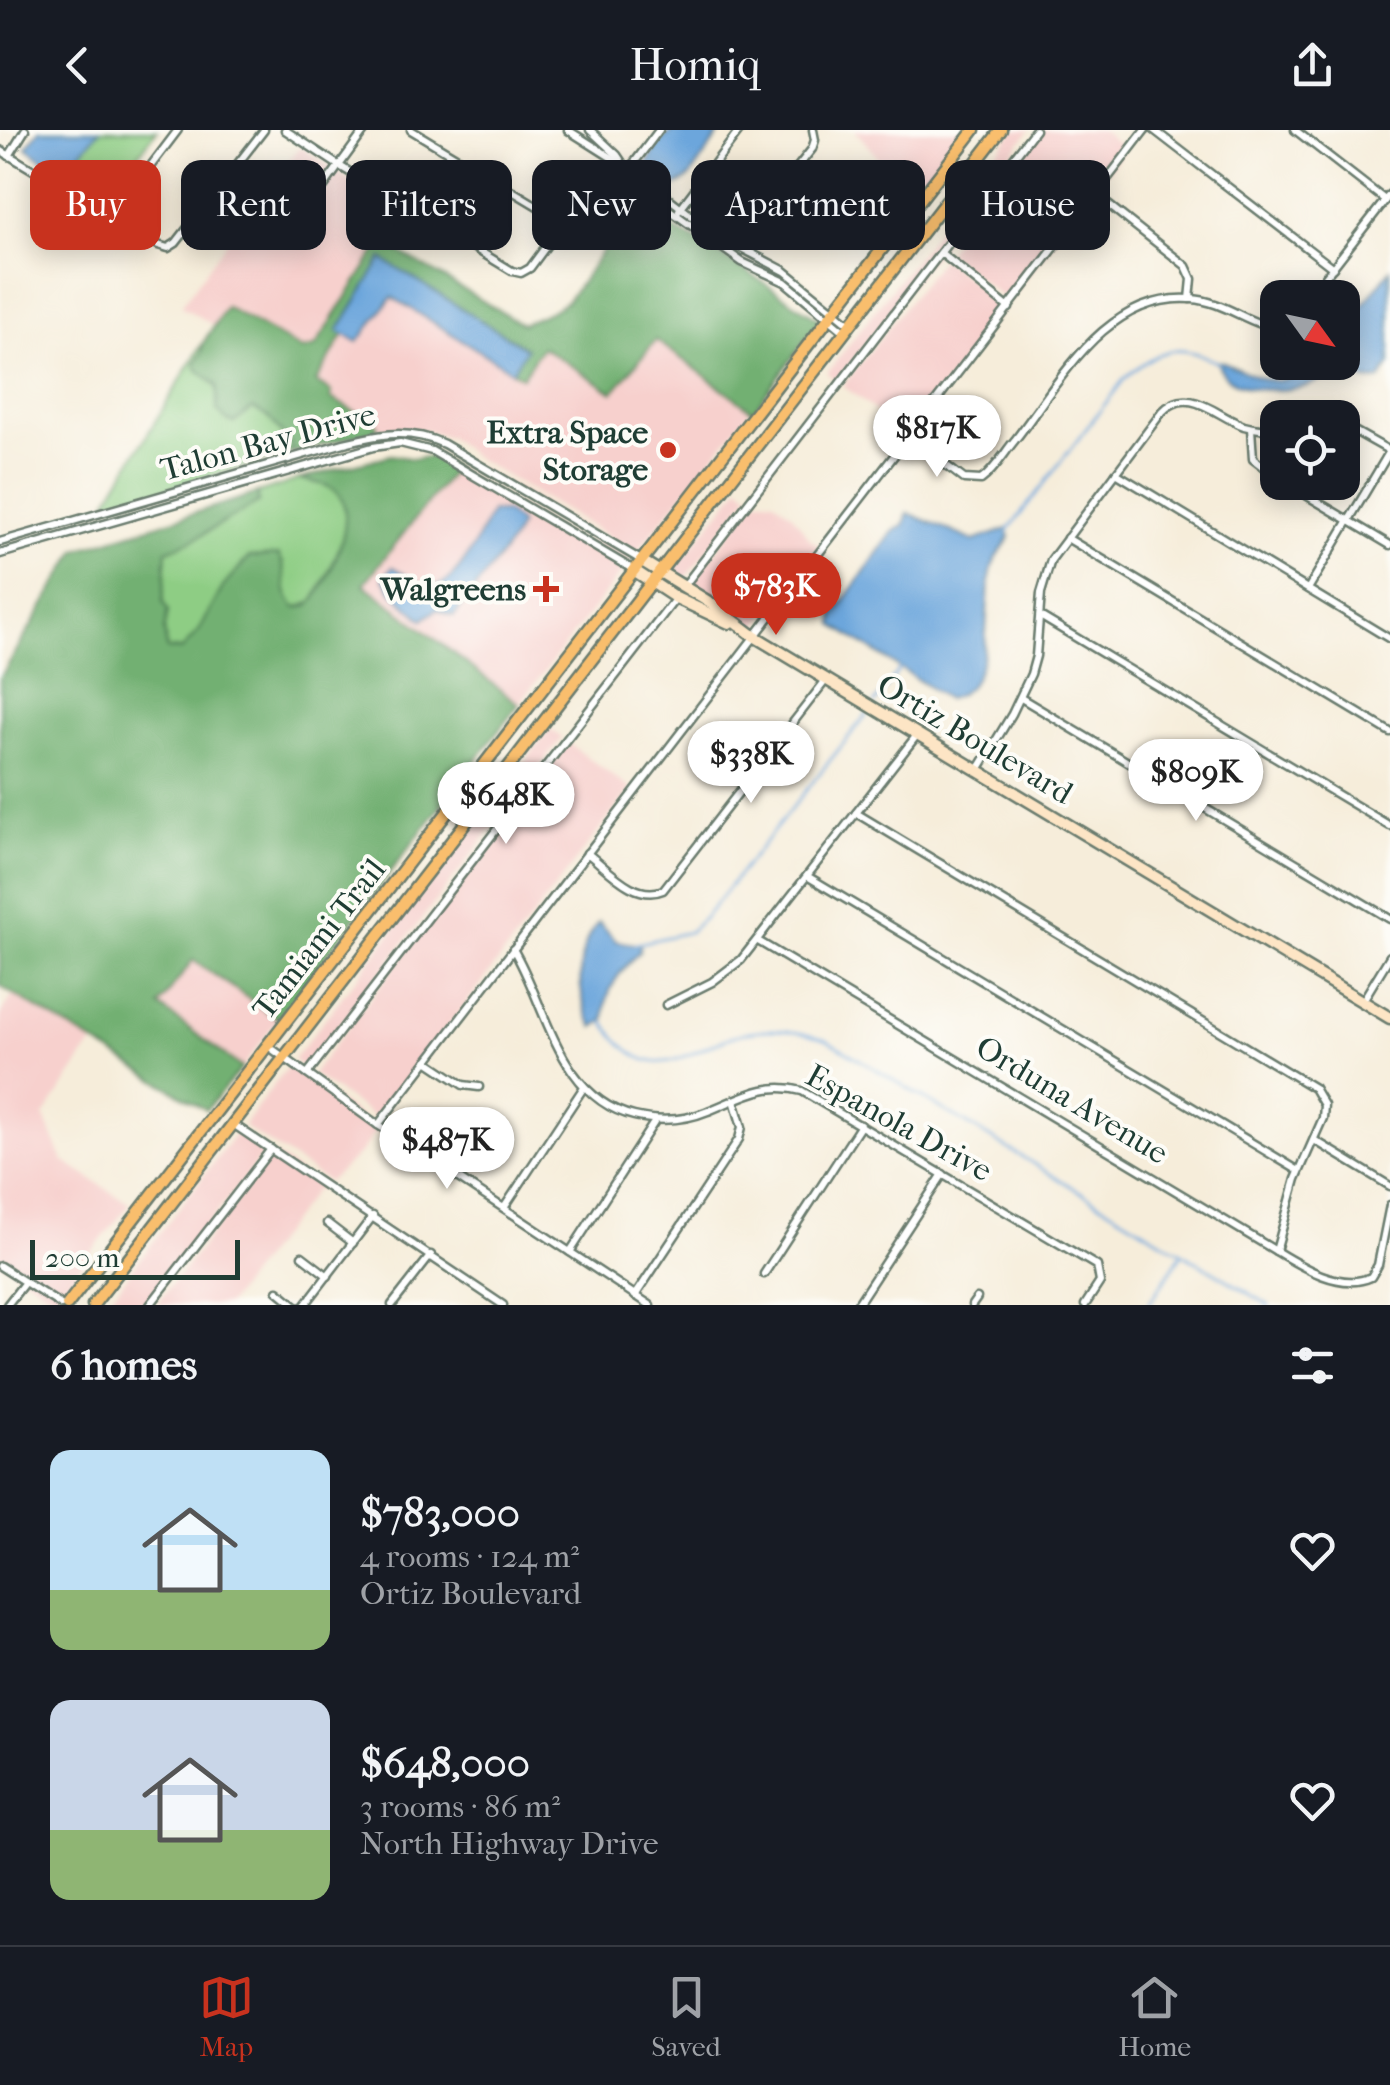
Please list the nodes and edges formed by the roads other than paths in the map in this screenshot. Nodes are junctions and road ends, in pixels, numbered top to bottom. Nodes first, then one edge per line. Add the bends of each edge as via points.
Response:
1 (24, 130) edge
2 (178, 130) edge
3 (264, 130) edge
4 (285, 130) edge
5 (365, 130) edge
6 (410, 130) edge
7 (568, 130) edge
8 (590, 130) edge
9 (659, 130) edge
10 (740, 130) edge
11 (813, 130) edge
12 (974, 130) edge
13 (1001, 130) edge
14 (1035, 130) edge
15 (1145, 130) edge
16 (1154, 130) edge
17 (1295, 130) edge
18 (0, 150) edge
19 (10, 156) junction
20 (155, 160) edge
21 (613, 160) edge
22 (618, 160) edge
23 (636, 160) edge
24 (803, 160) edge
25 (338, 166) junction
26 (30, 168) edge
27 (1110, 176) edge
28 (326, 182) edge
29 (1388, 197) edge
30 (532, 203) edge
31 (1110, 206) edge
32 (671, 208) edge
33 (677, 212) junction
34 (691, 222) edge
35 (161, 246) edge
36 (543, 250) edge
37 (733, 250) edge
38 (1054, 250) edge
39 (941, 253) junction
40 (1333, 268) junction
41 (1323, 280) edge
42 (1190, 299) junction
43 (1009, 308) junction
44 (832, 315) junction
45 (1260, 320) edge
46 (848, 328) junction
47 (1252, 428) junction
48 (1260, 429) edge
49 (1360, 434) edge
50 (909, 437) junction
51 (1390, 452) edge
52 (1260, 464) edge
53 (1116, 473) junction
54 (1315, 500) edge
55 (1349, 520) junction
56 (1067, 538) junction
57 (0, 542) edge
58 (1390, 545) edge
59 (0, 554) edge
60 (638, 566) junction
61 (656, 577) junction
62 (684, 586) junction
63 (1308, 589) junction
64 (676, 598) junction
65 (1040, 616) junction
66 (739, 627) junction
67 (754, 636) junction
68 (1390, 638) edge
69 (826, 680) junction
70 (1021, 698) junction
71 (1390, 732) edge
72 (918, 734) junction
73 (978, 770) junction
74 (856, 813) junction
75 (1390, 826) edge
76 (588, 852) junction
77 (807, 876) junction
78 (1390, 920) edge
79 (758, 940) junction
80 (513, 949) junction
81 (1390, 956) edge
82 (1362, 1002) junction
83 (666, 1005) dead end
84 (1390, 1018) edge
85 (268, 1046) junction
86 (284, 1058) junction
87 (426, 1061) junction
88 (307, 1074) junction
89 (479, 1087) dead end
90 (584, 1087) junction
91 (734, 1100) junction
92 (655, 1121) junction
93 (233, 1124) junction
94 (378, 1124) junction
95 (861, 1125) junction
96 (1314, 1140) junction
97 (272, 1149) junction
98 (1299, 1171) junction
99 (943, 1174) junction
100 (1390, 1186) edge
101 (1390, 1206) edge
102 (504, 1208) junction
103 (373, 1216) junction
104 (327, 1224) dead end
105 (353, 1243) junction
106 (1276, 1251) junction
107 (570, 1252) junction
108 (431, 1254) junction
109 (302, 1256) dead end
110 (0, 1266) edge
111 (764, 1274) dead end
112 (328, 1276) junction
113 (25, 1282) junction
114 (278, 1291) dead end
115 (635, 1296) junction
116 (497, 1303) edge
117 (7, 1305) edge
118 (64, 1305) edge
119 (93, 1305) edge
120 (150, 1305) edge
121 (296, 1305) edge
122 (305, 1305) edge
123 (392, 1305) edge
124 (650, 1305) edge
125 (857, 1305) edge
126 (1085, 1305) edge

1 - 19 street
2 - 20 street
3 - 35 street via 173,246
4 - 25 street
5 - 25 street
6 - 30 street
7 - 21 street
8 - 22 street
9 - 23 street
10 - 33 street
11 - 24 street via 815,140
12 - 44 main road, Tamiami Trail
13 - 46 main road, Tamiami Trail
14 - 39 street
15 - 27 street
16 - 40 street
17 - 29 street
18 - 19 street
19 - 26 street
25 - 28 street
25 - 36 street via 518,273
29 - 40 street
31 - 42 street via 1186,266
32 - 33 street
33 - 34 street
37 - 44 street via 748,265 778,272
38 - 43 street
39 - 43 street
39 - 62 street
40 - 41 street
42 - 45 street
42 - 50 street via 1146,305 1104,328 977,481 964,479
43 - 50 street
44 - 46 street
44 - 60 main road, Tamiami Trail
46 - 61 main road, Tamiami Trail
47 - 48 street
47 - 52 street via 1253,459
47 - 53 street via 1182,400 1162,412
49 - 51 street
50 - 67 street
51 - 55 street
53 - 56 street
53 - 63 street
54 - 55 street
55 - 58 street
55 - 63 street
56 - 65 street via 1046,574
56 - 71 street
57 - 60 street, Talon Bay Drive via 402,432 444,444
59 - 60 street, Talon Bay Drive via 400,443 438,454
60 - 61 street
60 - 85 main road, Tamiami Trail
61 - 62 street, Ortiz Boulevard
61 - 64 street, Ortiz Boulevard
61 - 86 main road, Tamiami Trail
62 - 66 street, Ortiz Boulevard
63 - 68 street
64 - 66 street, Ortiz Boulevard
64 - 88 street
65 - 70 street via 1034,666
65 - 75 street
66 - 67 street, Ortiz Boulevard
67 - 69 street, Ortiz Boulevard
67 - 76 street
69 - 72 street, Ortiz Boulevard
69 - 76 street via 667,885 650,894 636,890
70 - 73 street
70 - 78 street
72 - 73 street, Ortiz Boulevard
72 - 74 street
73 - 82 street, Ortiz Boulevard
74 - 77 street
74 - 96 street via 1309,1084 1324,1111
76 - 80 street
77 - 79 street
77 - 98 street
79 - 83 street via 728,972
79 - 106 street, Orduna Avenue
80 - 87 street
80 - 90 street via 565,1061
81 - 82 street
82 - 84 street, Ortiz Boulevard
85 - 86 street
85 - 118 main road, Tamiami Trail
86 - 88 street
86 - 93 main road, Tamiami Trail
87 - 89 street via 463,1085
87 - 94 street
88 - 94 street
90 - 92 street via 615,1110
90 - 102 street
91 - 92 street, Espanola Drive via 686,1118
91 - 95 street, Espanola Drive via 759,1088 792,1088
91 - 115 street via 739,1138
92 - 107 street
93 - 97 street
93 - 119 main road, Tamiami Trail
94 - 102 street
95 - 99 street, Espanola Drive
95 - 111 street
96 - 98 street
96 - 100 street
97 - 103 street
97 - 120 street
98 - 106 street
99 - 125 street
99 - 126 street, Espanola Drive via 1097,1266 1100,1282
101 - 106 street, Orduna Avenue via 1378,1264 1368,1279 1336,1279
102 - 107 street
103 - 105 street
103 - 108 street
104 - 105 street
105 - 112 street
107 - 115 street
108 - 116 street
108 - 123 street
109 - 112 street
110 - 113 street
112 - 122 street
113 - 117 street
113 - 118 street
114 - 121 street
115 - 124 street

